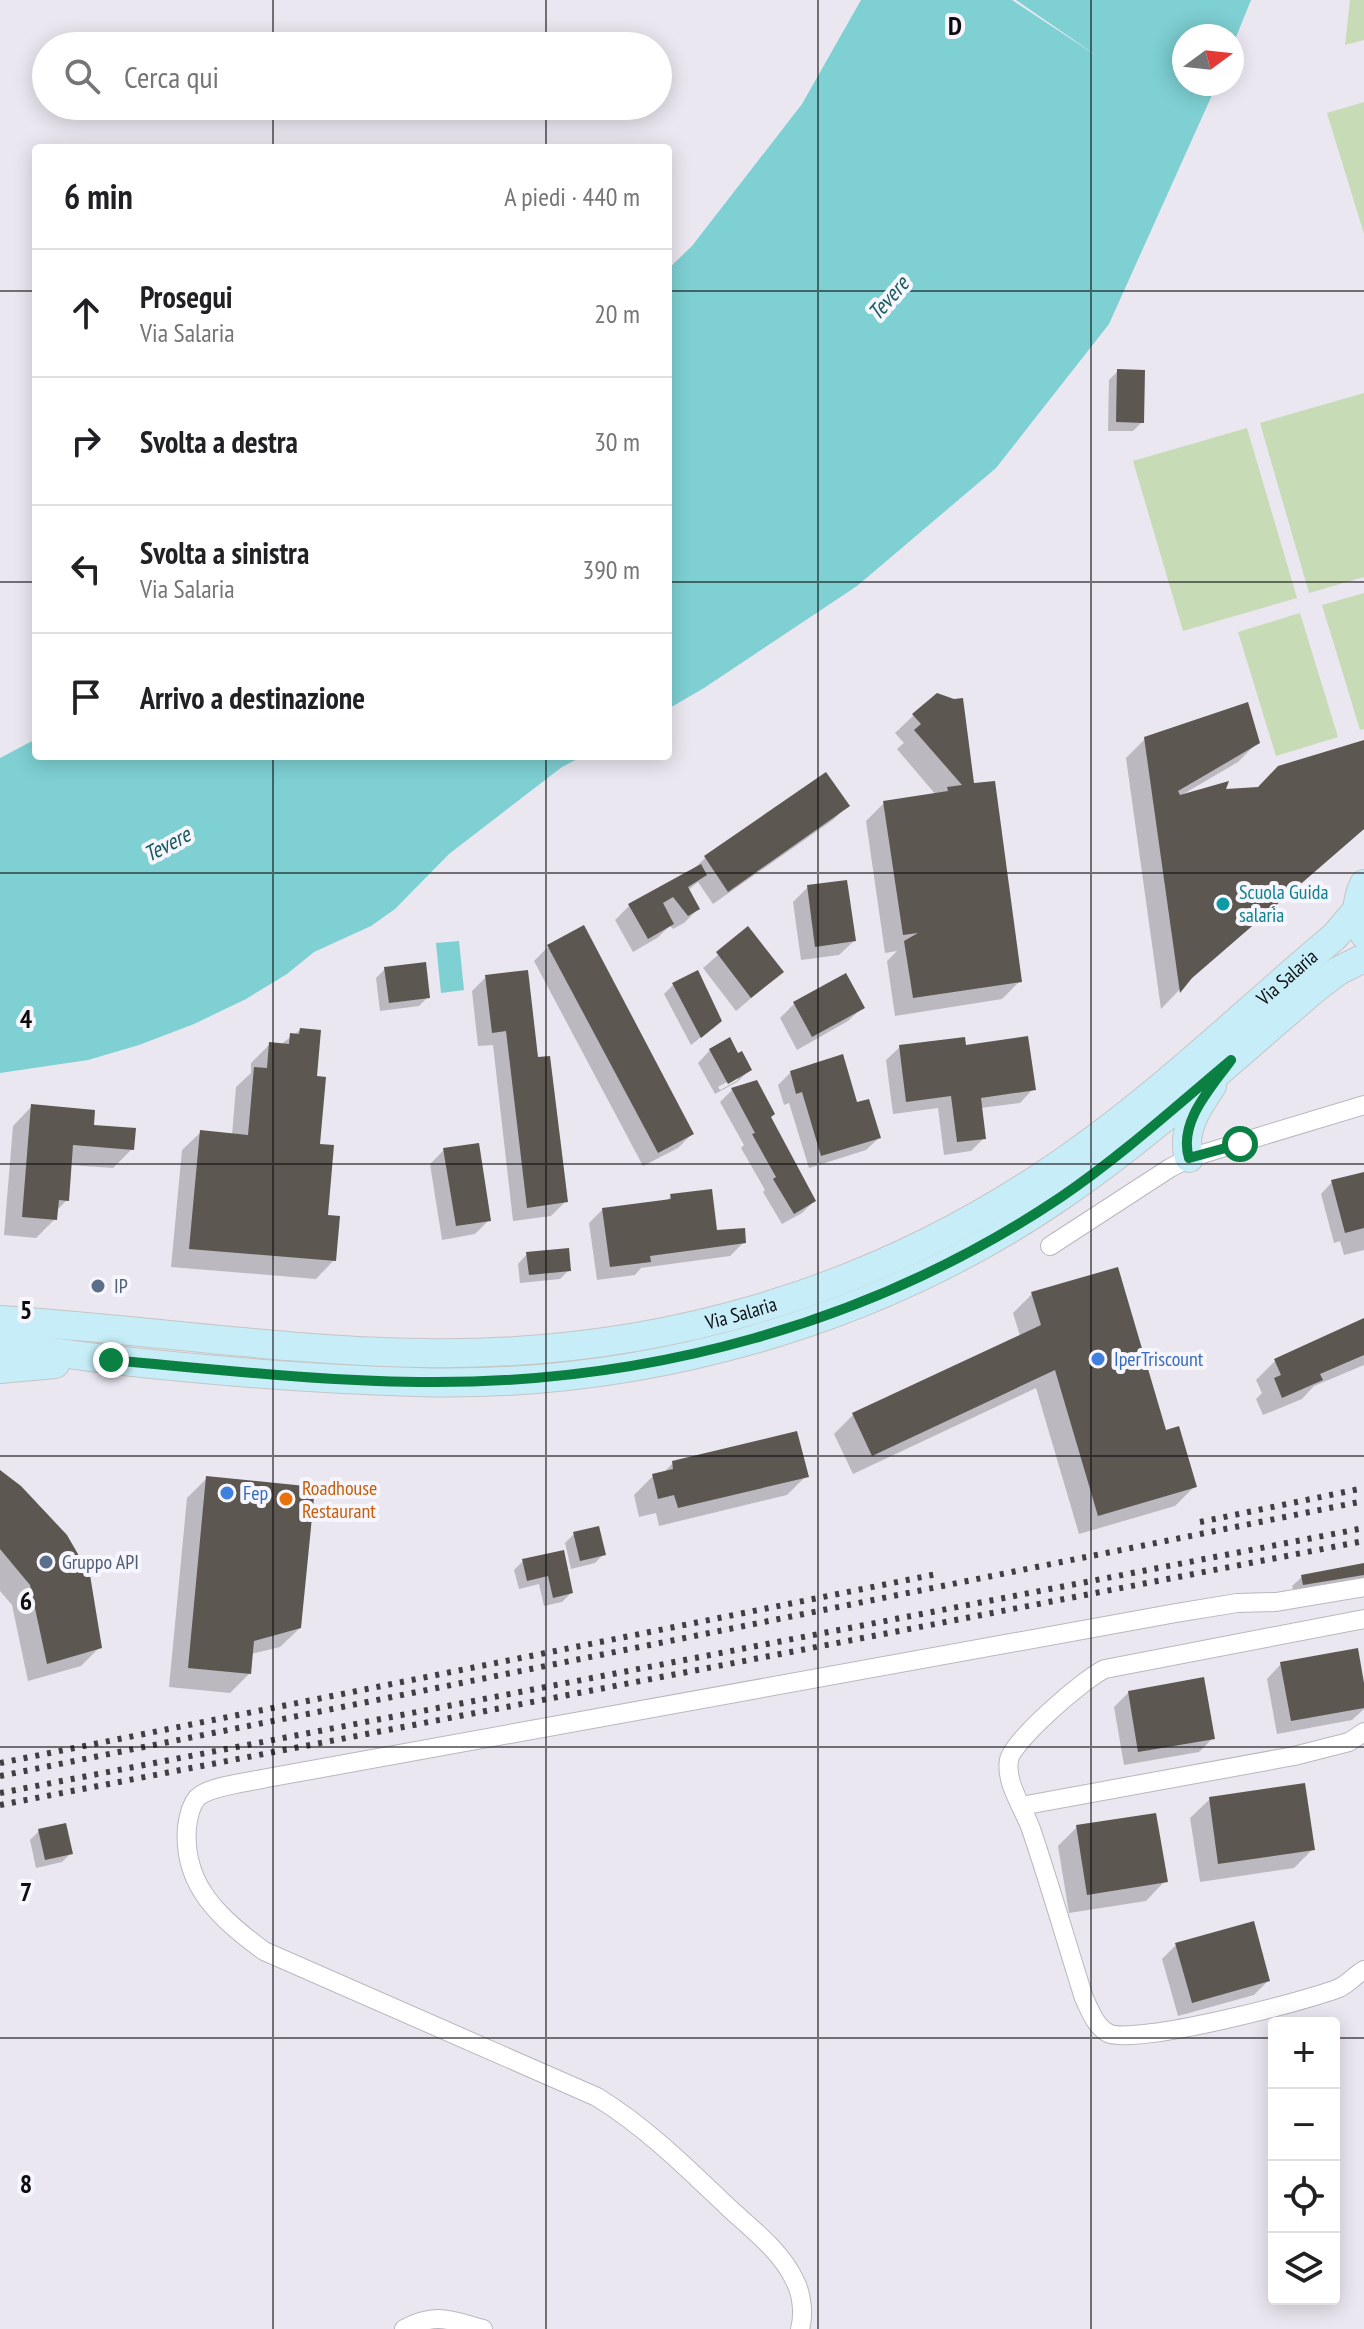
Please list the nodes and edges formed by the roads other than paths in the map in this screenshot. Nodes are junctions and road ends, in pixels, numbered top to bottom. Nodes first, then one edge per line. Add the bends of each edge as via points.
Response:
1 (1362, 910) edge
2 (1364, 958) edge
3 (1231, 1060) junction
4 (1364, 1105) edge
5 (1189, 1158) junction
6 (1050, 1246) dead end
7 (0, 1320) edge
8 (0, 1346) edge
9 (111, 1360) junction
10 (0, 1369) edge
11 (1364, 1587) edge
12 (1364, 1619) edge
13 (1364, 1732) edge
14 (1021, 1806) junction
15 (1364, 1970) edge
16 (404, 2329) edge
17 (483, 2329) edge
18 (800, 2329) edge

1 - 7 main road, Via Salaria via 1137,1105 1013,1195 916,1248 758,1310 606,1343 466,1353 360,1351
2 - 3 main road, Via Salaria via 1317,987
3 - 5 main road via 1190,1124
3 - 9 main road, Via Salaria via 1103,1166 981,1245 895,1287 737,1344 618,1370 469,1381 332,1378
4 - 5 street
5 - 6 street
8 - 9 main road, Via Salaria
9 - 10 main road
11 - 18 street via 1176,1613 267,1778 196,1799 186,1841 192,1868 204,1897 229,1925 264,1951 597,2097 629,2117 770,2247 795,2280
12 - 14 street via 1098,1672 1013,1749 1010,1779
13 - 14 street via 1349,1742 1294,1756
14 - 15 street via 1084,1998 1107,2032 1172,2029 1245,2015 1341,1987
16 - 17 street via 441,2317

